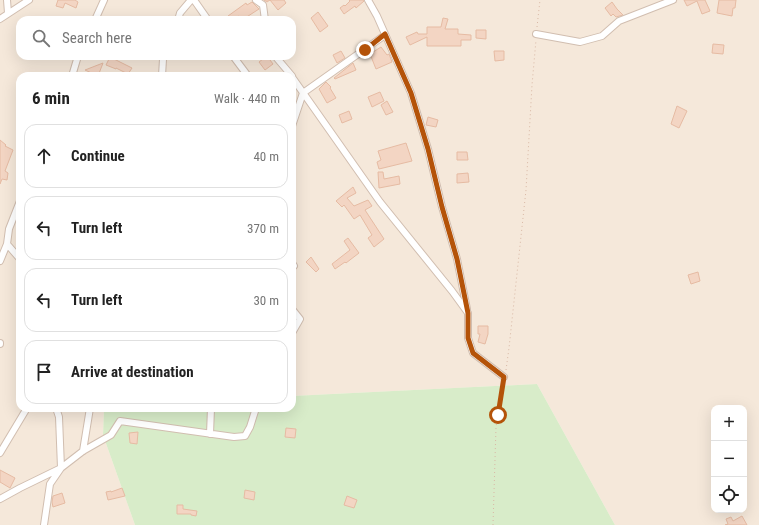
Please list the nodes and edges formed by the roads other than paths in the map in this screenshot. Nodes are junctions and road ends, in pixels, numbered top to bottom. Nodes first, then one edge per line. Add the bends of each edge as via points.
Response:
1 (6, 0) edge
2 (29, 0) edge
3 (104, 0) edge
4 (192, 0) edge
5 (256, 0) edge
6 (368, 0) edge
7 (673, 0) edge
8 (262, 3) edge
9 (8, 13) junction
10 (97, 16) edge
11 (179, 16) edge
12 (205, 16) edge
13 (264, 16) edge
14 (0, 19) edge
15 (385, 34) junction
16 (536, 34) road end
17 (77, 60) edge
18 (163, 60) edge
19 (236, 60) edge
20 (278, 60) edge
21 (73, 72) edge
22 (162, 72) edge
23 (245, 72) edge
24 (289, 72) edge
25 (296, 82) edge
26 (303, 93) junction
27 (296, 114) edge
28 (16, 211) edge
29 (7, 244) junction
30 (16, 254) edge
31 (0, 261) edge
32 (468, 313) junction
33 (296, 314) edge
34 (296, 326) edge
35 (504, 377) road end
36 (25, 412) edge
37 (57, 412) edge
38 (89, 412) edge
39 (211, 412) edge
40 (255, 412) edge
41 (210, 434) junction
42 (82, 451) junction
43 (0, 453) edge
44 (61, 468) junction
45 (0, 499) edge
46 (44, 525) edge

1 - 9 street
2 - 9 street
3 - 10 street
4 - 11 street
4 - 12 street
5 - 8 street
6 - 15 street
7 - 16 street via 619,21 602,36 580,42
8 - 13 street
9 - 14 street
15 - 26 street
15 - 32 street via 411,93 428,149 457,259
17 - 21 street
18 - 22 street
19 - 23 street
20 - 24 street
25 - 26 street
26 - 27 street
26 - 32 street via 380,202
28 - 29 street via 9,229
29 - 30 street
29 - 31 street
32 - 35 street via 468,338 473,353
33 - 34 street via 300,319
36 - 43 street
37 - 44 street
38 - 42 street
39 - 41 street
40 - 41 street via 245,436
41 - 42 street via 120,421 111,435
42 - 44 street
44 - 45 street
44 - 46 street via 50,484

